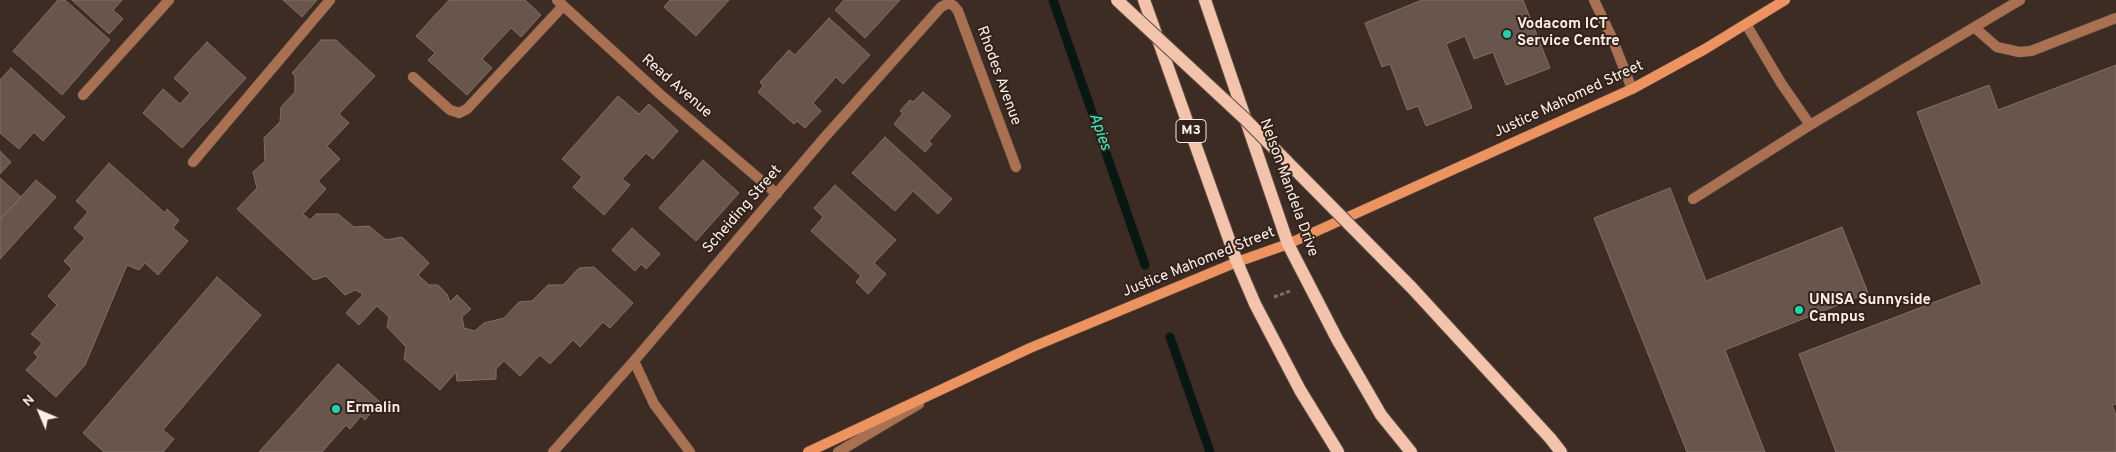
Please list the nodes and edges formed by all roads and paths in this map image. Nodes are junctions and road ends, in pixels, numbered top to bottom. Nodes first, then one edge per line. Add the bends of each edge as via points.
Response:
1 (169, 0) edge
2 (330, 0) edge
3 (1117, 0) edge
4 (1144, 0) edge
5 (1205, 0) edge
6 (1594, 0) edge
7 (1785, 0) edge
8 (2020, 0) edge
9 (949, 2) edge
10 (560, 3) edge
11 (2116, 18) edge
12 (1746, 24) junction
13 (1975, 28) junction
14 (413, 77) dead end
15 (1632, 89) junction
16 (83, 95) dead end
17 (1810, 126) junction
18 (193, 162) dead end
19 (1016, 167) dead end
20 (777, 194) junction
21 (1693, 199) dead end
22 (1288, 244) junction
23 (1237, 262) junction
24 (1309, 284) junction
25 (1255, 304) junction
26 (634, 361) junction
27 (952, 385) junction
28 (552, 452) edge
29 (690, 452) edge
30 (808, 452) edge
31 (838, 452) edge
32 (1338, 452) edge
33 (1410, 452) edge
34 (1561, 452) edge

1 - 16 street
2 - 18 street
3 - 34 main road, bridge via 1245,120 1405,280
4 - 23 main road, M3
5 - 22 main road, Nelson Mandela Drive
6 - 15 street
7 - 12 main road, Justice Mahomed Street
8 - 13 street
9 - 19 street, Rhodes Avenue via 958,11
9 - 20 street, Scheiding Street via 941,7
10 - 14 street via 467,109 459,113 450,110
10 - 20 street, Read Avenue
11 - 13 street via 2031,51 2019,52 1997,47
12 - 15 main road, Justice Mahomed Street
12 - 17 street
13 - 17 street
15 - 22 main road, Justice Mahomed Street
17 - 21 street
20 - 26 street, Scheiding Street
22 - 23 main road, Justice Mahomed Street
22 - 24 main road, Nelson Mandela Drive
23 - 25 main road, M3
23 - 27 main road, Justice Mahomed Street via 1030,348
24 - 25 path
24 - 33 main road, Nelson Mandela Drive via 1381,414
25 - 32 main road, M3 via 1300,390
26 - 28 street, Scheiding Street
26 - 29 street via 654,404
27 - 30 main road, Justice Mahomed Street
27 - 31 street

